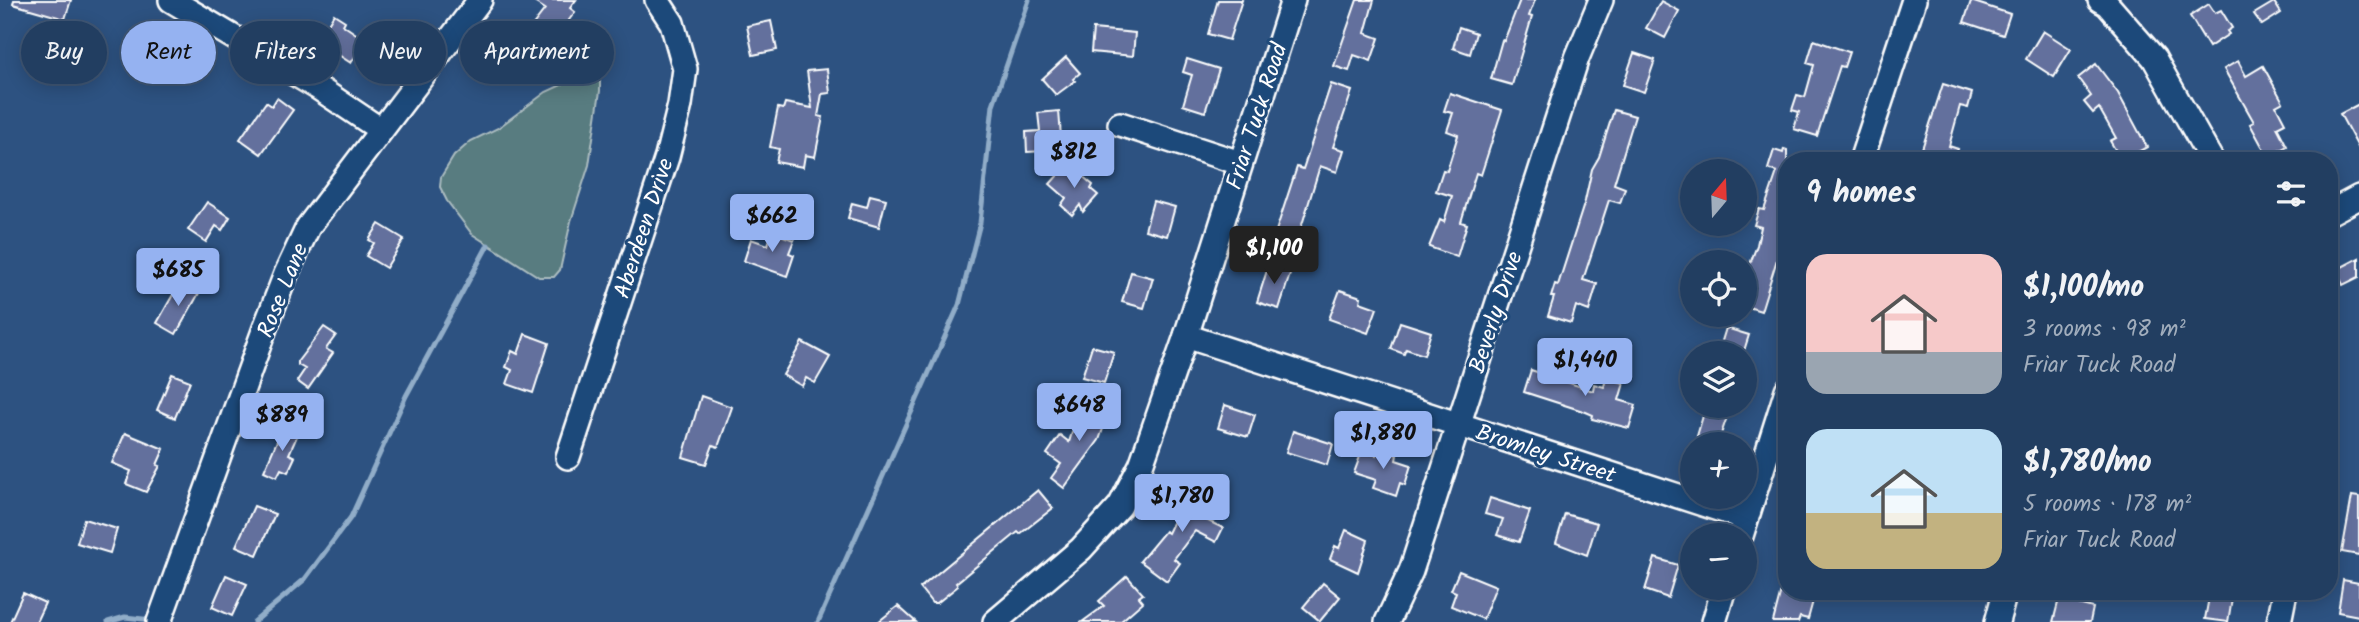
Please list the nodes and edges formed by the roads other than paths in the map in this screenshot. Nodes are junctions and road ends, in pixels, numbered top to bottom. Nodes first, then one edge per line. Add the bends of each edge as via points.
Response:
1 (171, 0) edge
2 (480, 0) edge
3 (657, 0) edge
4 (1293, 0) edge
5 (1601, 0) edge
6 (1914, 0) edge
7 (2099, 0) edge
8 (1120, 124) dead end
9 (381, 130) junction
10 (1864, 152) edge
11 (2207, 152) edge
12 (1240, 163) junction
13 (2359, 197) edge
14 (2338, 208) edge
15 (1186, 336) junction
16 (1778, 419) edge
17 (1459, 425) junction
18 (568, 457) dead end
19 (1733, 523) edge
20 (1745, 523) edge
21 (1720, 600) edge
22 (2003, 600) edge
23 (2283, 600) edge
24 (159, 622) edge
25 (995, 622) edge
26 (1387, 622) edge
27 (1714, 622) edge
28 (1997, 622) edge
29 (2279, 622) edge

1 - 9 street via 317,86
2 - 9 street, Rose Lane
3 - 18 street, Aberdeen Drive via 672,23 685,69 680,105
4 - 12 street, Friar Tuck Road
5 - 17 street, Beverly Drive via 1577,58
6 - 10 street
7 - 11 street via 2154,58
8 - 12 street
9 - 24 street, Rose Lane via 308,227 286,274
12 - 15 street, Friar Tuck Road
13 - 14 street
15 - 17 street, Bromley Street
15 - 25 street, Friar Tuck Road via 1141,465 1121,506 1081,550
16 - 20 street
17 - 19 street, Bromley Street
17 - 26 street, Beverly Drive via 1411,571
21 - 27 street
22 - 28 street
23 - 29 street

